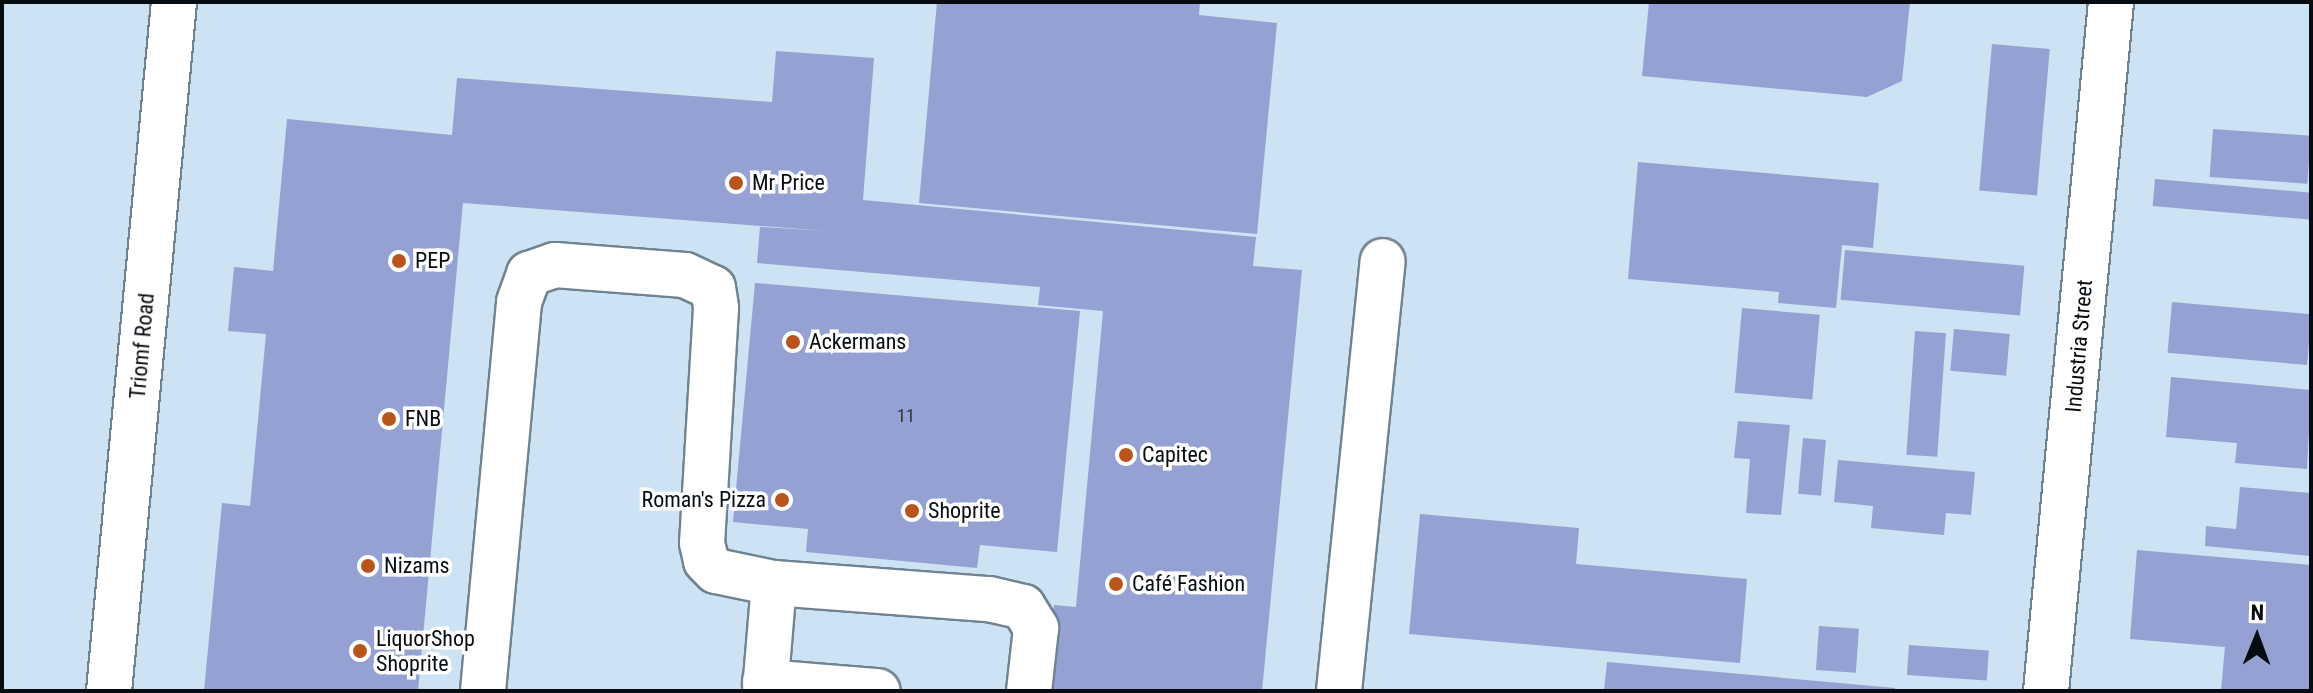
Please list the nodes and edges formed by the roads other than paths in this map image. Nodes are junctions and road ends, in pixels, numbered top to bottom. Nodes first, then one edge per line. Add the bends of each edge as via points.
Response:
1 (174, 2) edge
2 (2111, 2) edge
3 (1383, 261) dead end
4 (774, 583) junction
5 (765, 686) edge
6 (109, 691) edge
7 (483, 691) edge
8 (878, 691) edge
9 (1029, 691) edge
10 (1339, 691) edge
11 (2046, 691) edge

1 - 6 street, Triomf Road
2 - 11 street, Industria Street
3 - 10 street
4 - 5 street
4 - 7 street via 716,571 706,561 702,543 713,288 685,275 542,265 529,274 519,302
4 - 9 street via 989,599 1023,607 1036,628
5 - 8 street

